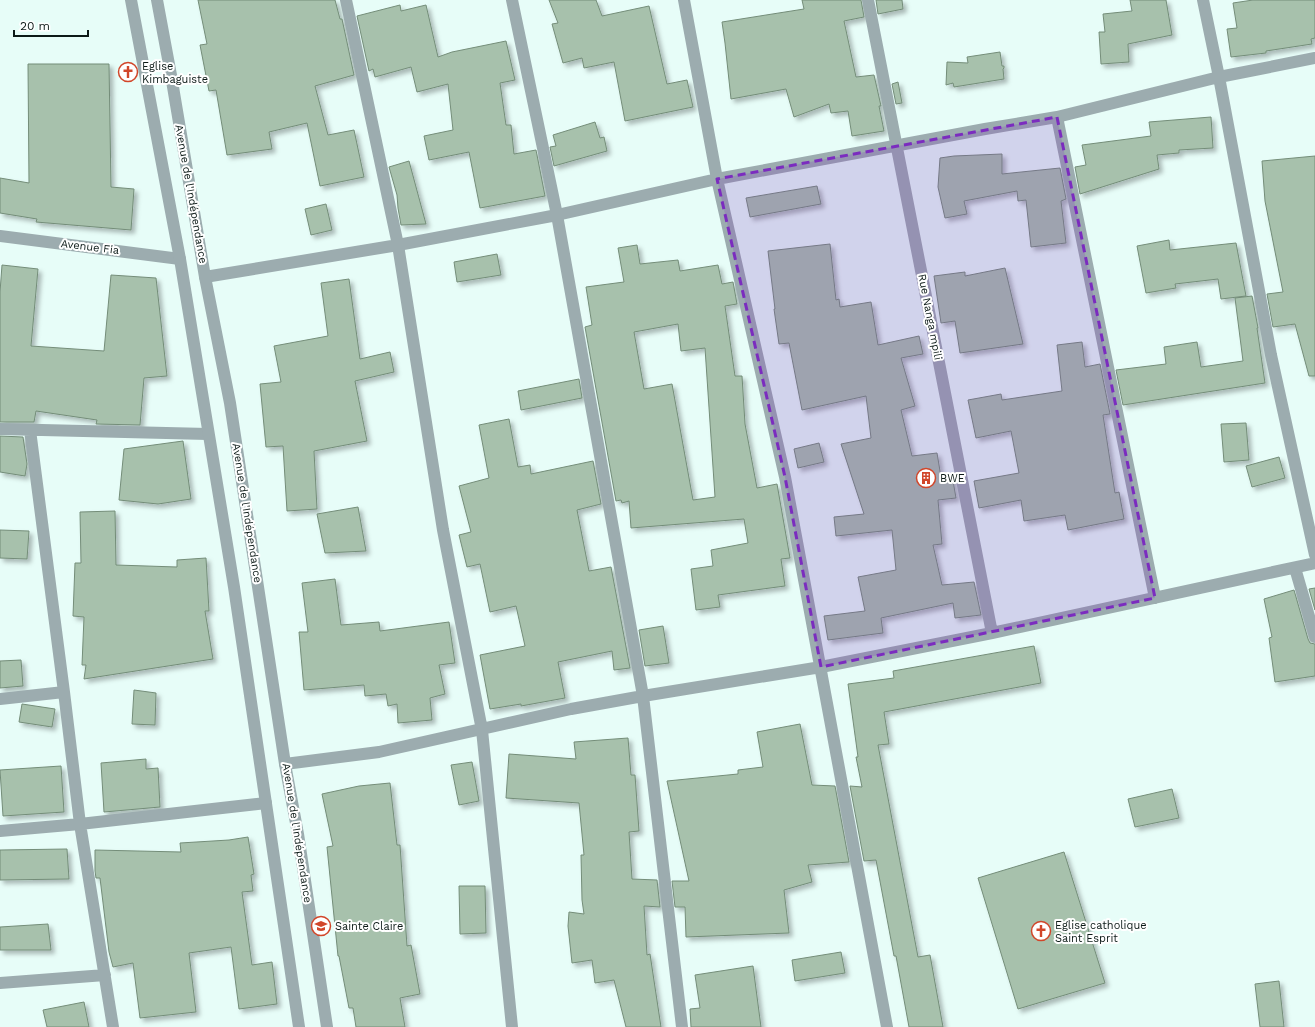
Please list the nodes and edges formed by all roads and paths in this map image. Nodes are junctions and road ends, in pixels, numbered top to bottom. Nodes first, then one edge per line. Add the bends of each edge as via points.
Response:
1 (131, 0) edge
2 (157, 0) edge
3 (346, 0) edge
4 (512, 0) edge
5 (684, 0) edge
6 (868, 0) edge
7 (1203, 0) edge
8 (1315, 58) edge
9 (1219, 77) junction
10 (1057, 117) junction
11 (897, 145) junction
12 (717, 179) junction
13 (557, 215) junction
14 (0, 236) edge
15 (398, 245) junction
16 (180, 259) junction
17 (205, 277) junction
18 (0, 429) edge
19 (30, 430) junction
20 (208, 434) junction
21 (1315, 555) edge
22 (1315, 563) edge
23 (1295, 568) junction
24 (1155, 598) junction
25 (992, 633) junction
26 (1315, 637) edge
27 (821, 667) junction
28 (64, 692) junction
29 (643, 696) junction
30 (0, 699) edge
31 (482, 730) junction
32 (285, 764) junction
33 (266, 802) junction
34 (80, 824) junction
35 (0, 831) edge
36 (105, 975) junction
37 (0, 983) edge
38 (113, 1027) edge
39 (299, 1027) edge
40 (326, 1027) edge
41 (512, 1027) edge
42 (682, 1027) edge
43 (887, 1027) edge

1 - 16 street, Avenue de l'Indépendance
2 - 17 street, Avenue de l'Indépendance
3 - 15 street
4 - 13 street
5 - 12 street
6 - 11 street, Rue Nanga mpili
7 - 9 street
8 - 9 street
9 - 10 street
9 - 21 street via 1271,355
10 - 11 street
10 - 24 street
11 - 12 street
11 - 25 street, Rue Nanga mpili
12 - 13 street
12 - 27 street via 785,477
13 - 15 street
13 - 29 street
14 - 16 street, Avenue Fia
15 - 17 street
15 - 31 street via 443,530
16 - 20 street, Avenue de l'Indépendance
17 - 32 street, Avenue de l'Indépendance via 230,403
18 - 19 street
19 - 20 street
19 - 28 street
20 - 33 street, Avenue de l'Indépendance
22 - 23 street
23 - 24 street
23 - 26 street
24 - 25 street
25 - 27 street
27 - 29 street
27 - 43 street
28 - 30 street
28 - 34 street
29 - 31 street via 571,709
29 - 42 street
31 - 32 street via 379,752
31 - 41 street
32 - 40 street, Avenue de l'Indépendance via 298,834
33 - 34 street
33 - 39 street, Avenue de l'Indépendance
34 - 35 street
34 - 36 street
36 - 37 street
36 - 38 street

